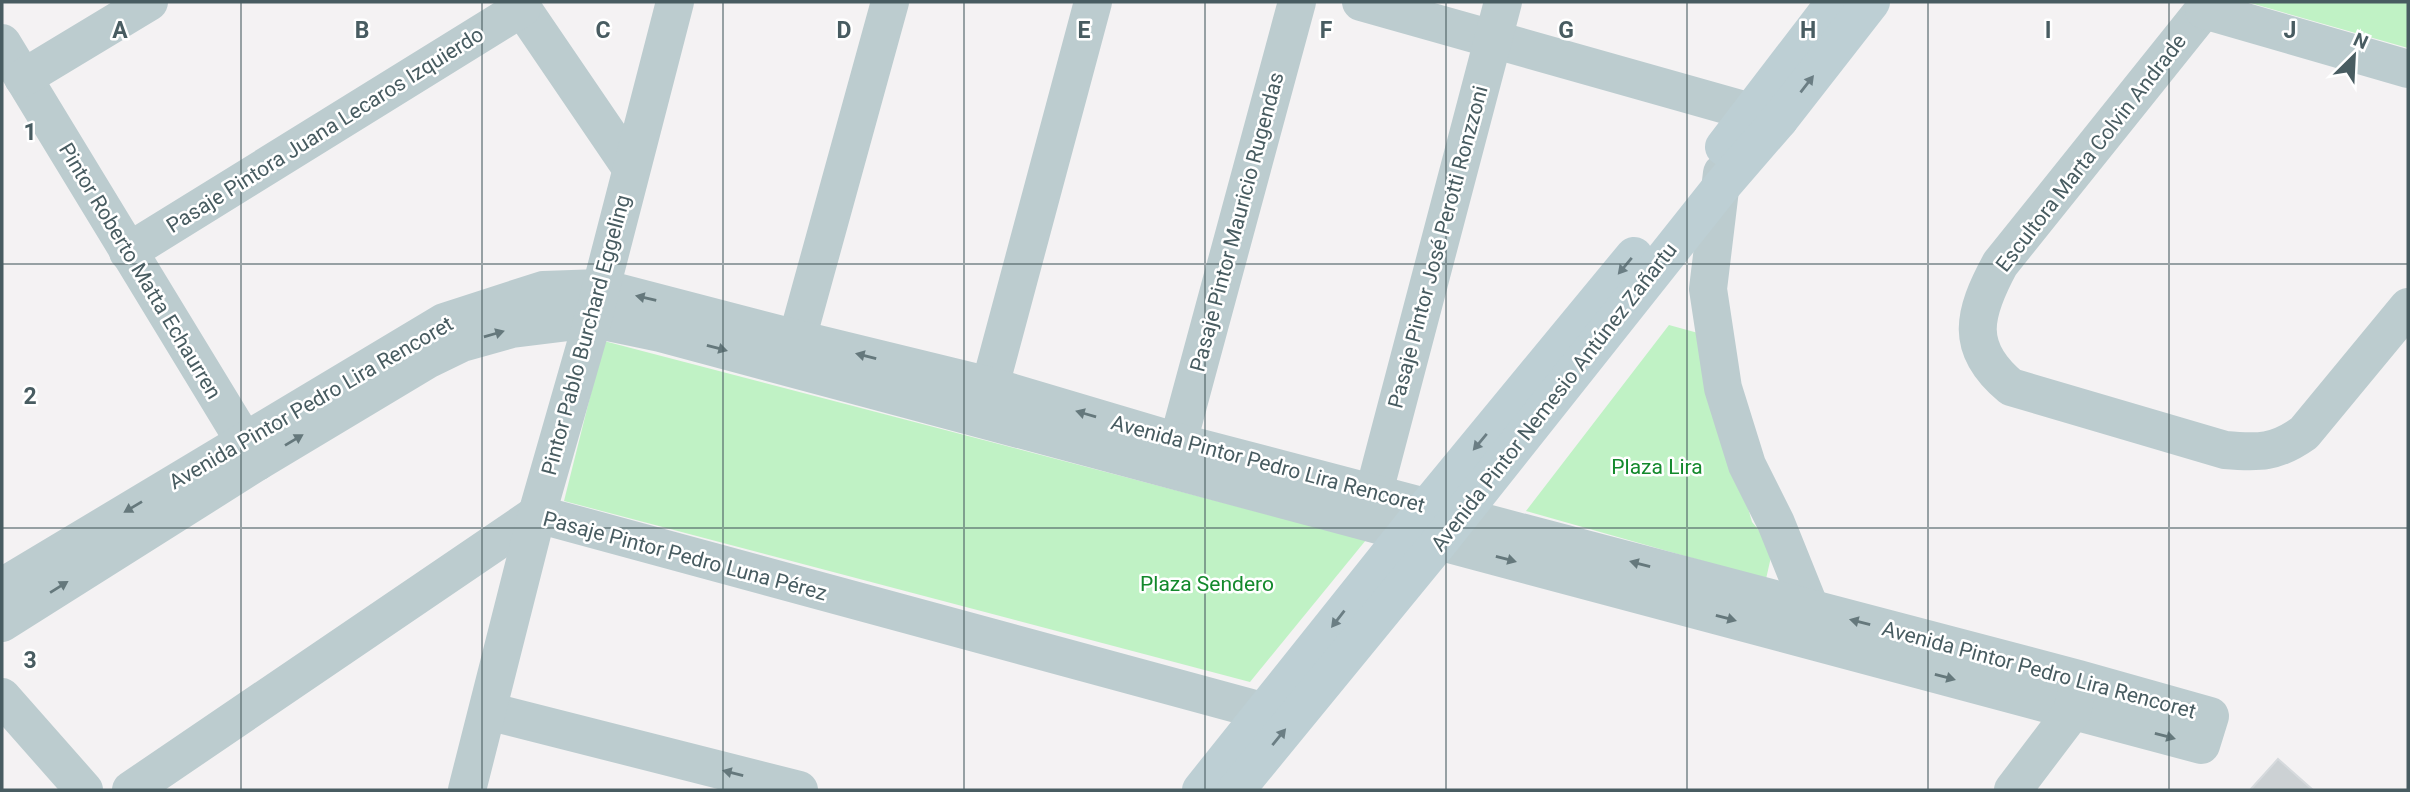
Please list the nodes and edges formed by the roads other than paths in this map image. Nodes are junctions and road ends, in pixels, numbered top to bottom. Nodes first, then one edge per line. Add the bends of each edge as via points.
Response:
1 (149, 2) edge
2 (675, 2) edge
3 (890, 2) edge
4 (1093, 2) edge
5 (1297, 2) edge
6 (1361, 2) edge
7 (1503, 2) edge
8 (1835, 2) edge
9 (1871, 2) edge
10 (520, 5) edge
11 (2207, 6) edge
12 (1493, 39) junction
13 (2, 43) edge
14 (2408, 69) edge
15 (23, 78) junction
16 (1765, 117) junction
17 (1725, 145) junction
18 (631, 168) junction
19 (1721, 187) junction
20 (128, 252) junction
21 (597, 303) junction
22 (2408, 307) edge
23 (797, 339) junction
24 (990, 386) junction
25 (1178, 442) junction
26 (251, 451) junction
27 (1374, 492) junction
28 (537, 514) junction
29 (1433, 524) junction
30 (2, 587) edge
31 (1811, 610) junction
32 (2, 624) edge
33 (2076, 695) junction
34 (2, 697) edge
35 (488, 711) junction
36 (1266, 712) junction
37 (1243, 789) edge
38 (84, 790) edge
39 (131, 790) edge
40 (467, 790) edge
41 (799, 790) edge
42 (1201, 790) edge
43 (2013, 790) edge

1 - 15 street
2 - 18 street, Pintor Pablo Burchard Eggeling
3 - 23 street
4 - 24 street
5 - 25 street, Pasaje Pintor Mauricio Rugendas
6 - 12 street
7 - 12 street, Pasaje Pintor José Perotti Ronzzoni
8 - 16 street, Avenida Pintor Nemesio Antúnez Zañartu
16 -> 9 street, Avenida Pintor Nemesio Antúnez Zañartu
10 - 18 street
10 - 20 street, Pasaje Pintora Juana Lecaros Izquierdo
11 - 14 street
11 - 22 street, Escultora Marta Colvin Andrade via 2000,264 1981,306 1977,324 1980,351 2011,387 2225,450 2252,452 2285,446 2304,433
12 - 16 street
12 - 27 street, Pasaje Pintor José Perotti Ronzzoni
13 - 15 street, Pintor Roberto Matta Echaurren
15 - 20 street, Pintor Roberto Matta Echaurren
16 - 17 street, Avenida Pintor Nemesio Antúnez Zañartu
16 - 19 street, Avenida Pintor Nemesio Antúnez Zañartu
17 - 19 street
17 -> 29 street, Avenida Pintor Nemesio Antúnez Zañartu
18 - 21 street, Pintor Pablo Burchard Eggeling
19 - 29 street, Avenida Pintor Nemesio Antúnez Zañartu
19 - 31 street via 1708,289 1723,388 1747,465
20 - 26 street, Pintor Roberto Matta Echaurren
23 -> 21 street, Avenida Pintor Pedro Lira Rencoret
21 - 26 street, Avenida Pintor Pedro Lira Rencoret via 543,290 444,322
21 - 28 street, Pintor Pablo Burchard Eggeling
21 -> 29 street, Avenida Pintor Pedro Lira Rencoret via 673,337
24 -> 23 street, Avenida Pintor Pedro Lira Rencoret
25 -> 24 street, Avenida Pintor Pedro Lira Rencoret
25 - 27 street, Avenida Pintor Pedro Lira Rencoret
26 -> 30 street, Avenida Pintor Pedro Lira Rencoret
32 -> 26 street, Avenida Pintor Pedro Lira Rencoret
27 - 29 street, Avenida Pintor Pedro Lira Rencoret
28 - 35 street, Pintor Pablo Burchard Eggeling
28 - 36 street, Pasaje Pintor Pedro Luna Pérez
28 - 39 street, Pasaje Pintor Pedro Luna Pérez
31 -> 29 street, Avenida Pintor Pedro Lira Rencoret
29 -> 33 street, Avenida Pintor Pedro Lira Rencoret
29 -> 36 street, Avenida Pintor Nemesio Antúnez Zañartu
37 -> 29 street, Avenida Pintor Nemesio Antúnez Zañartu
33 -> 31 street, Avenida Pintor Pedro Lira Rencoret
33 - 43 street
34 - 38 street
35 - 40 street, Pintor Pablo Burchard Eggeling
41 -> 35 street
36 - 42 street, Avenida Pintor Nemesio Antúnez Zañartu

